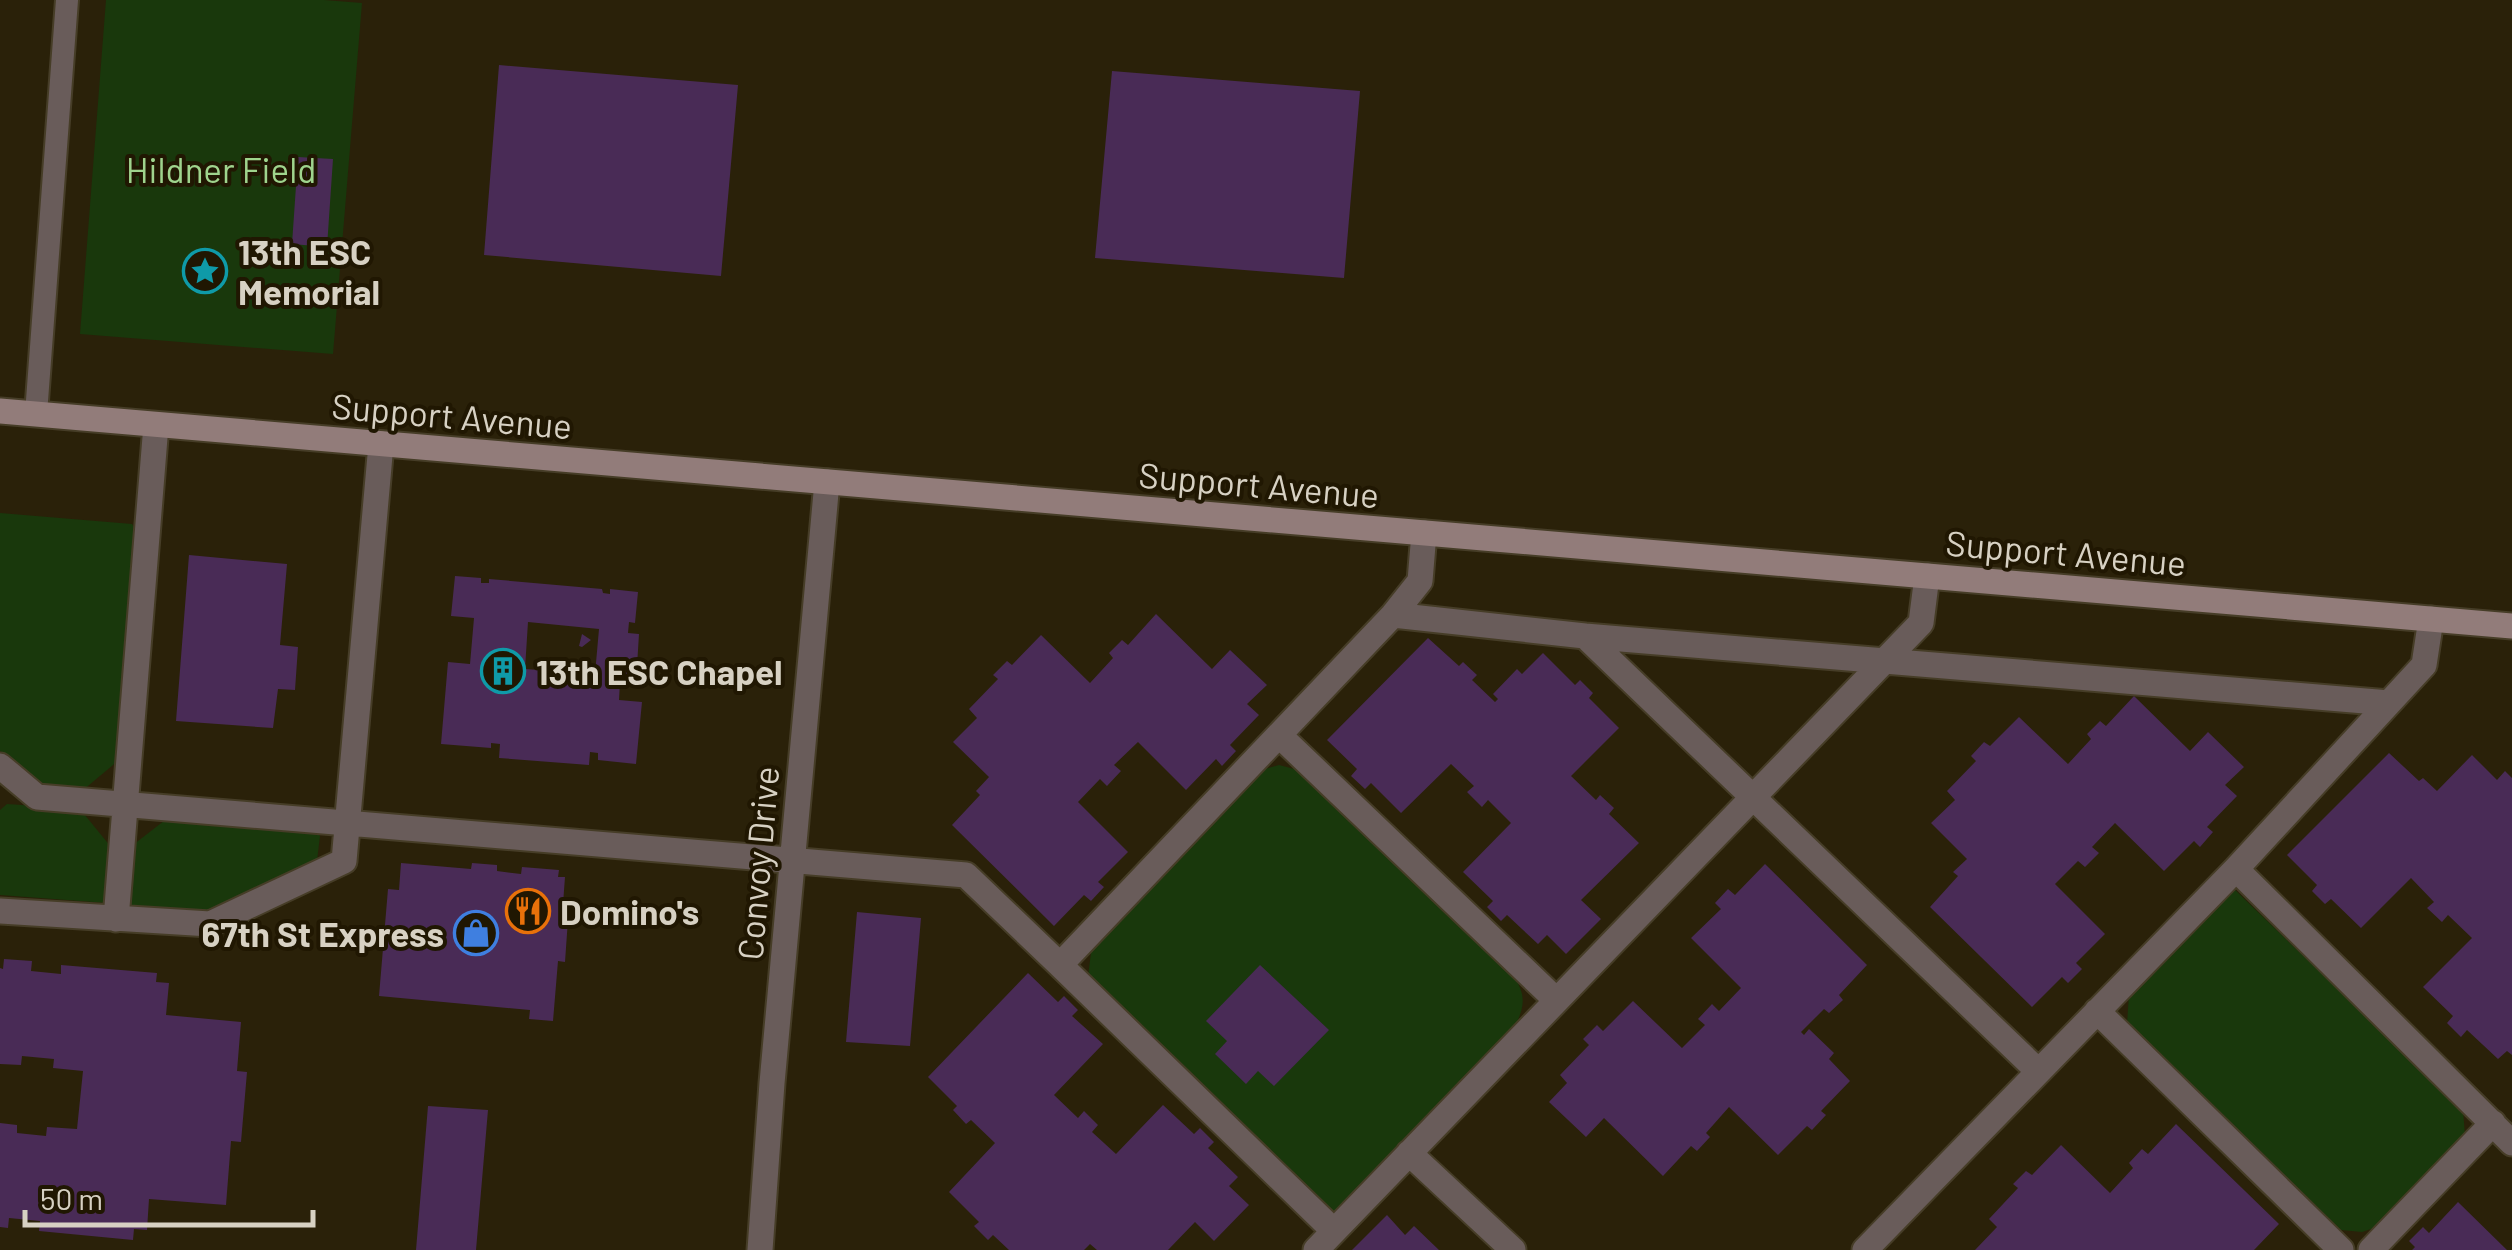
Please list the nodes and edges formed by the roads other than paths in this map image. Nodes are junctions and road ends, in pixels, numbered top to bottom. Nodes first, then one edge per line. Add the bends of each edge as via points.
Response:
1 (67, 0) edge
2 (0, 412) edge
3 (36, 414) junction
4 (156, 425) junction
5 (382, 444) junction
6 (828, 482) junction
7 (1424, 533) junction
8 (1927, 576) junction
9 (1393, 615) junction
10 (2430, 619) junction
11 (2512, 626) edge
12 (1585, 636) junction
13 (1883, 661) junction
14 (2389, 703) junction
15 (1279, 735) junction
16 (0, 766) edge
17 (1753, 796) junction
18 (126, 804) junction
19 (348, 824) junction
20 (792, 862) junction
21 (2236, 869) junction
22 (0, 911) edge
23 (116, 918) junction
24 (1060, 965) junction
25 (1556, 1000) junction
26 (2097, 1011) junction
27 (2038, 1071) junction
28 (2493, 1124) junction
29 (2512, 1142) edge
30 (1409, 1153) junction
31 (1325, 1241) edge
32 (760, 1250) edge
33 (1513, 1250) edge
34 (1865, 1250) edge
35 (2341, 1250) edge
36 (2371, 1250) edge

1 - 3 lane
2 - 3 street, Support Avenue
3 - 4 street, Support Avenue
4 - 5 street, Support Avenue
4 - 18 street
5 - 6 street, Support Avenue
5 - 19 street
6 - 7 street, Support Avenue
6 - 20 street, Convoy Drive
7 - 8 street, Support Avenue
7 - 9 street via 1420,581
8 - 10 street, Support Avenue
8 - 13 street via 1920,622
9 - 12 street
9 - 15 street
10 - 11 street, Support Avenue
10 - 14 street via 2424,665
12 - 13 street
12 - 17 street
13 - 14 street
13 - 17 street
14 - 21 street
15 - 24 street
15 - 25 street
16 - 18 street via 36,797
17 - 25 street
17 - 27 street
18 - 19 street
18 - 23 street
19 - 20 street
19 - 23 street via 344,861 210,924
20 - 24 street via 966,875
20 - 32 street, Convoy Drive
21 - 26 street
21 - 28 street
22 - 23 street
24 - 31 street
25 - 30 street
26 - 27 street
26 - 35 street
27 - 34 street
28 - 29 street
28 - 36 street
30 - 31 street
30 - 33 street

